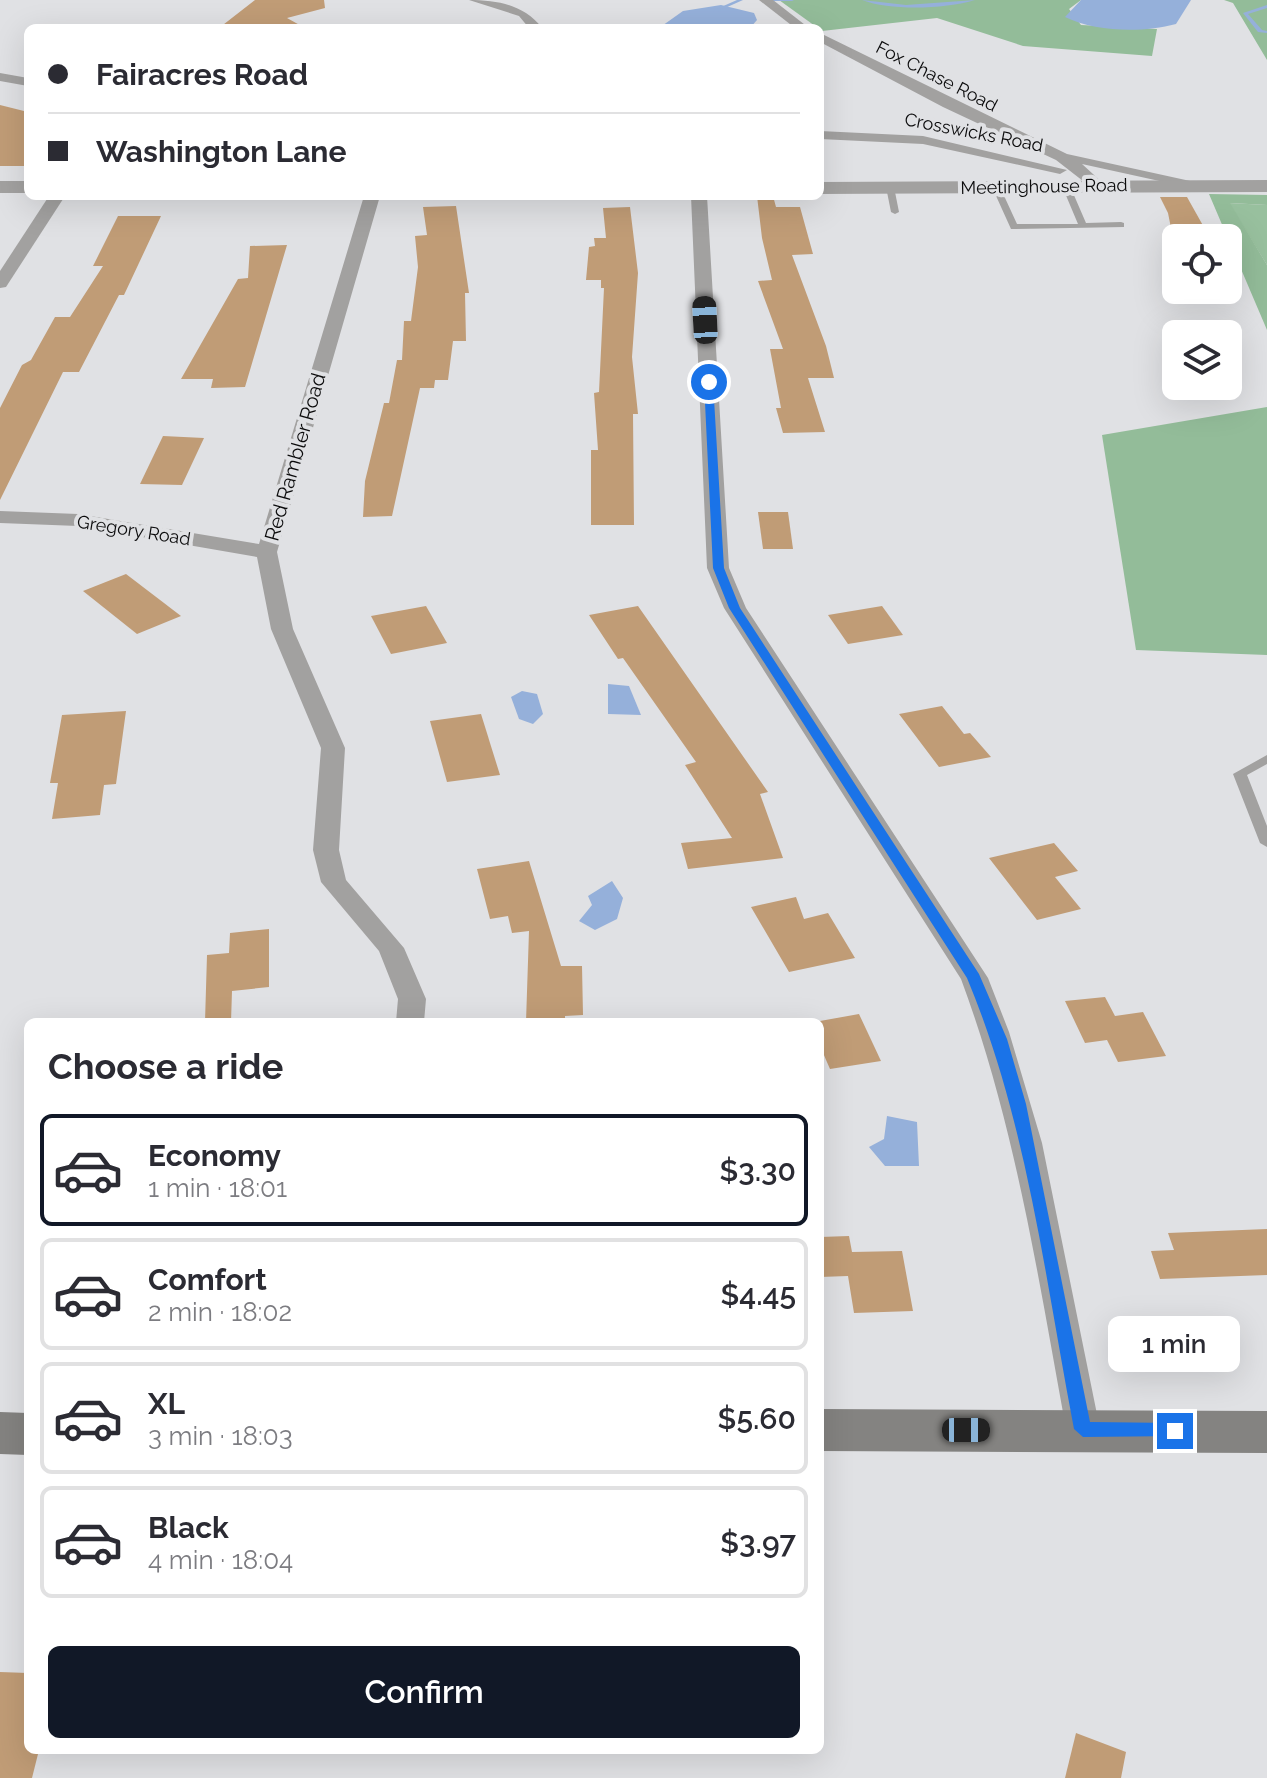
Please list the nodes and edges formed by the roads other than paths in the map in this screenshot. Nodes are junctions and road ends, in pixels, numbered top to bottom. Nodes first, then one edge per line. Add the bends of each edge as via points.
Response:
1 (475, 0) edge
2 (765, 0) edge
3 (533, 24) edge
4 (798, 24) edge
5 (824, 39) edge
6 (0, 77) edge
7 (24, 81) edge
8 (824, 135) edge
9 (1038, 147) junction
10 (1061, 154) junction
11 (1079, 182) junction
12 (1205, 186) junction
13 (1267, 186) edge
14 (0, 187) edge
15 (24, 187) edge
16 (890, 187) junction
17 (996, 187) junction
18 (824, 188) edge
19 (54, 200) edge
20 (371, 200) edge
21 (699, 200) edge
22 (895, 212) dead end
23 (1121, 225) dead end
24 (1083, 226) junction
25 (0, 283) edge
26 (0, 517) edge
27 (267, 552) junction
28 (1267, 759) edge
29 (1267, 843) edge
30 (410, 1018) edge
31 (1083, 1429) junction
32 (824, 1430) edge
33 (1267, 1432) edge
34 (0, 1433) edge
35 (24, 1434) edge

1 - 3 street via 523,13
2 - 4 street
5 - 9 street, Fox Chase Road
6 - 7 street
8 - 11 street, Crosswicks Road via 923,140 1049,167
9 - 10 street, Fox Chase Road
9 - 11 street, Fox Chase Road
10 - 11 street, Fox Chase Road via 1076,164
10 - 12 street, Fox Chase Road
11 - 12 street, Meetinghouse Road
11 - 17 street, Meetinghouse Road
11 - 24 lane
12 - 13 street, Meetinghouse Road
14 - 15 street
16 - 17 street, Meetinghouse Road
16 - 18 street, Meetinghouse Road
16 - 22 lane
17 - 24 lane via 1014,227
19 - 25 street
20 - 27 street, Red Rambler Road
21 - 31 street via 718,568 735,608 979,990 1000,1039 1018,1104
23 - 24 lane
26 - 27 street, Gregory Road via 78,520
27 - 30 street, Red Rambler Road via 282,629 333,748 326,850 334,882 391,948 412,999
28 - 29 lane via 1240,774
31 - 32 main road
31 - 33 main road
34 - 35 main road

